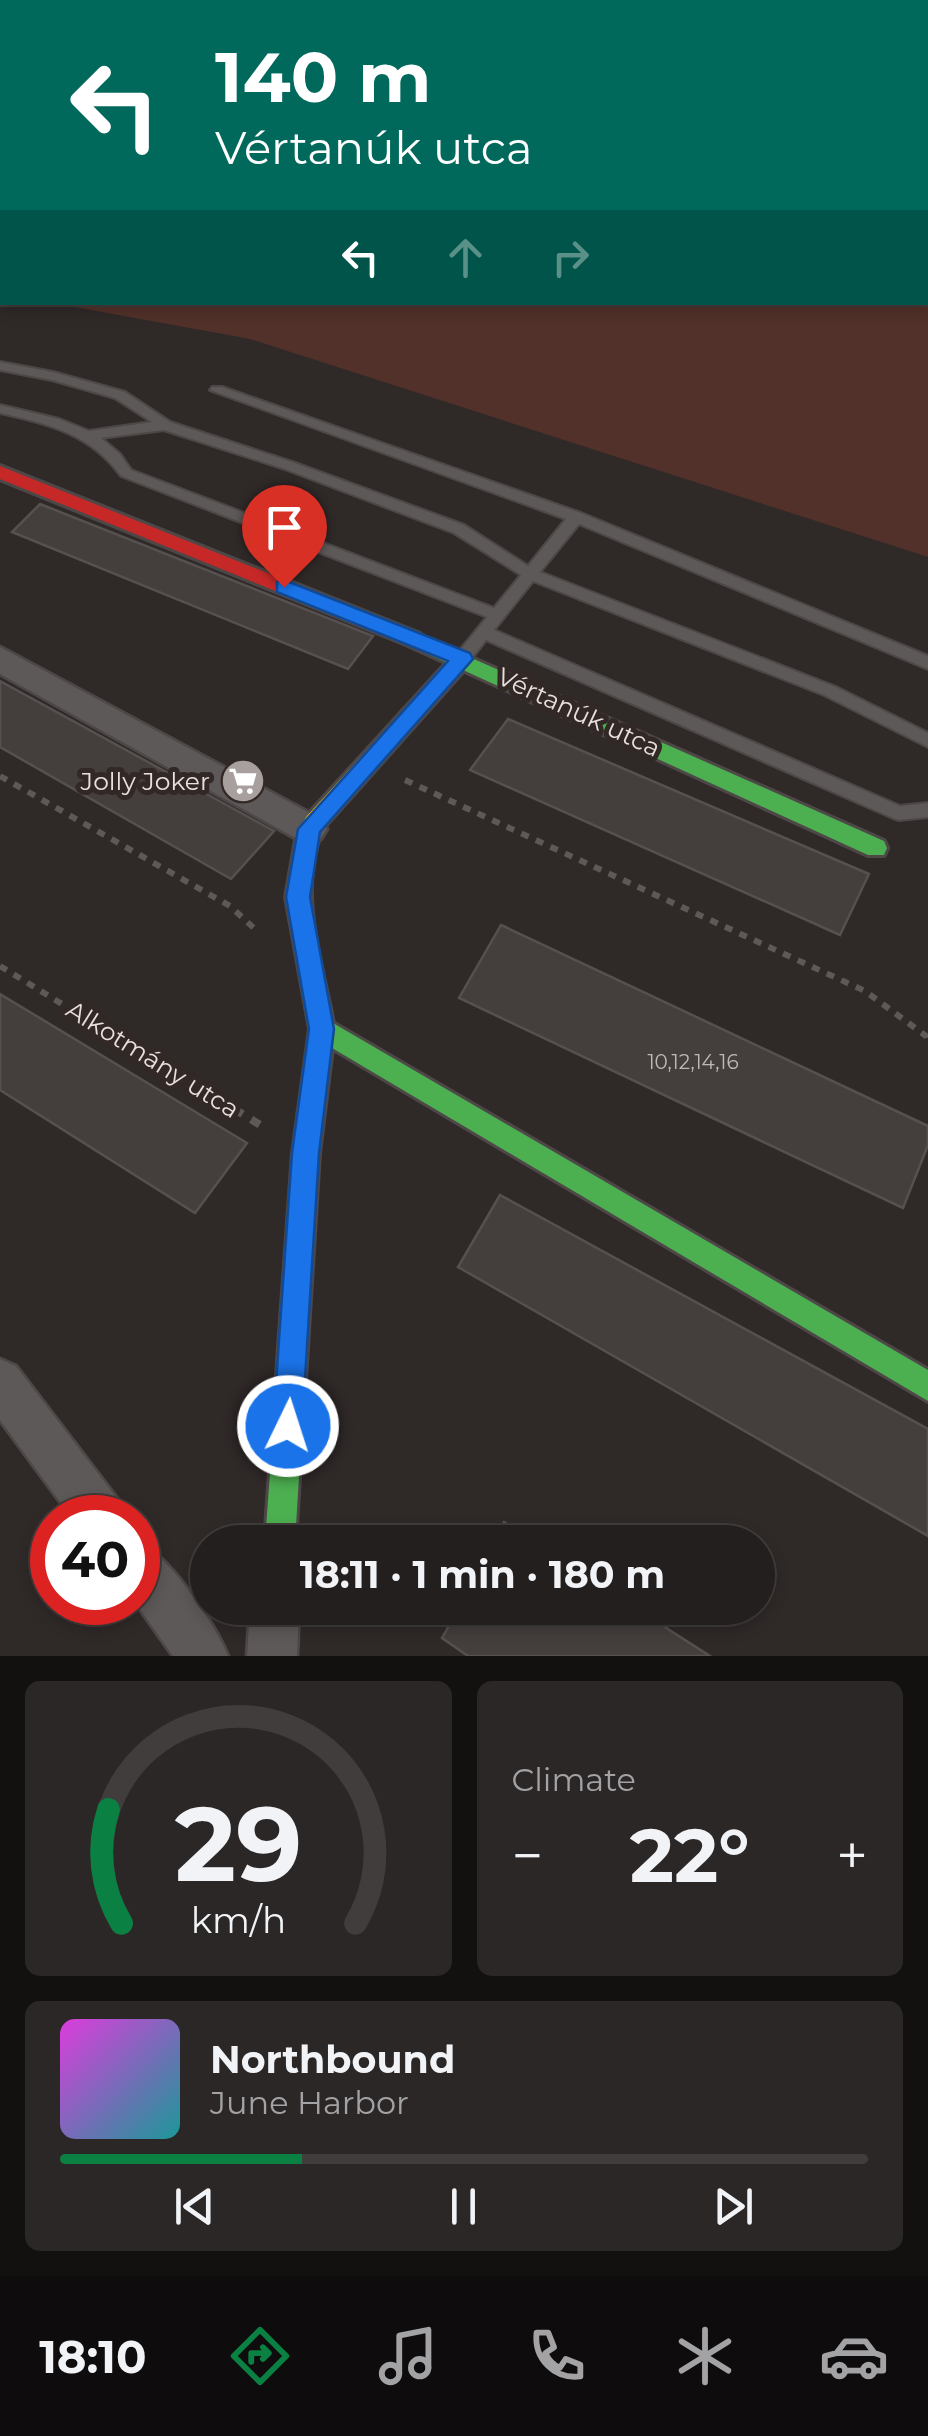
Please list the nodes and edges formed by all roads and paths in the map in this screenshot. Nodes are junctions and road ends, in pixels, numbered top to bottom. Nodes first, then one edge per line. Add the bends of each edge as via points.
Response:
1 (0, 366) edge
2 (217, 390) dead end
3 (0, 409) edge
4 (165, 424) junction
5 (90, 435) junction
6 (0, 472) edge
7 (576, 517) junction
8 (530, 574) junction
9 (497, 615) junction
10 (484, 632) junction
11 (462, 659) junction
12 (0, 660) edge
13 (928, 664) edge
14 (928, 741) edge
15 (368, 763) junction
16 (0, 776) edge
17 (928, 810) edge
18 (309, 829) junction
19 (876, 848) dead end
20 (230, 906) dead end
21 (0, 966) edge
22 (322, 1029) junction
23 (928, 1043) edge
24 (306, 1153) junction
25 (0, 1382) edge
26 (928, 1386) edge
27 (85, 1495) edge
28 (281, 1525) edge
29 (160, 1596) edge
30 (274, 1625) edge
31 (203, 1656) edge
32 (272, 1656) edge

1 - 4 lane via 120,395
2 - 7 lane
3 - 5 lane
4 - 5 lane
4 - 8 lane via 459,529
5 - 9 lane via 126,473
6 - 11 street, Vértanúk utca
7 - 8 lane
7 - 13 lane
8 - 9 lane
8 - 14 lane via 830,691
9 - 10 lane
10 - 11 lane
10 - 17 lane via 899,812
11 - 15 street
11 - 19 street, Vértanúk utca
12 - 18 street
15 - 18 street
15 - 23 path via 865,991
16 - 20 path
18 - 22 street via 298,897
21 - 24 path, Alkotmány utca
22 - 24 street
22 - 26 street
24 - 28 street
25 - 27 street
29 - 31 street
30 - 32 street

